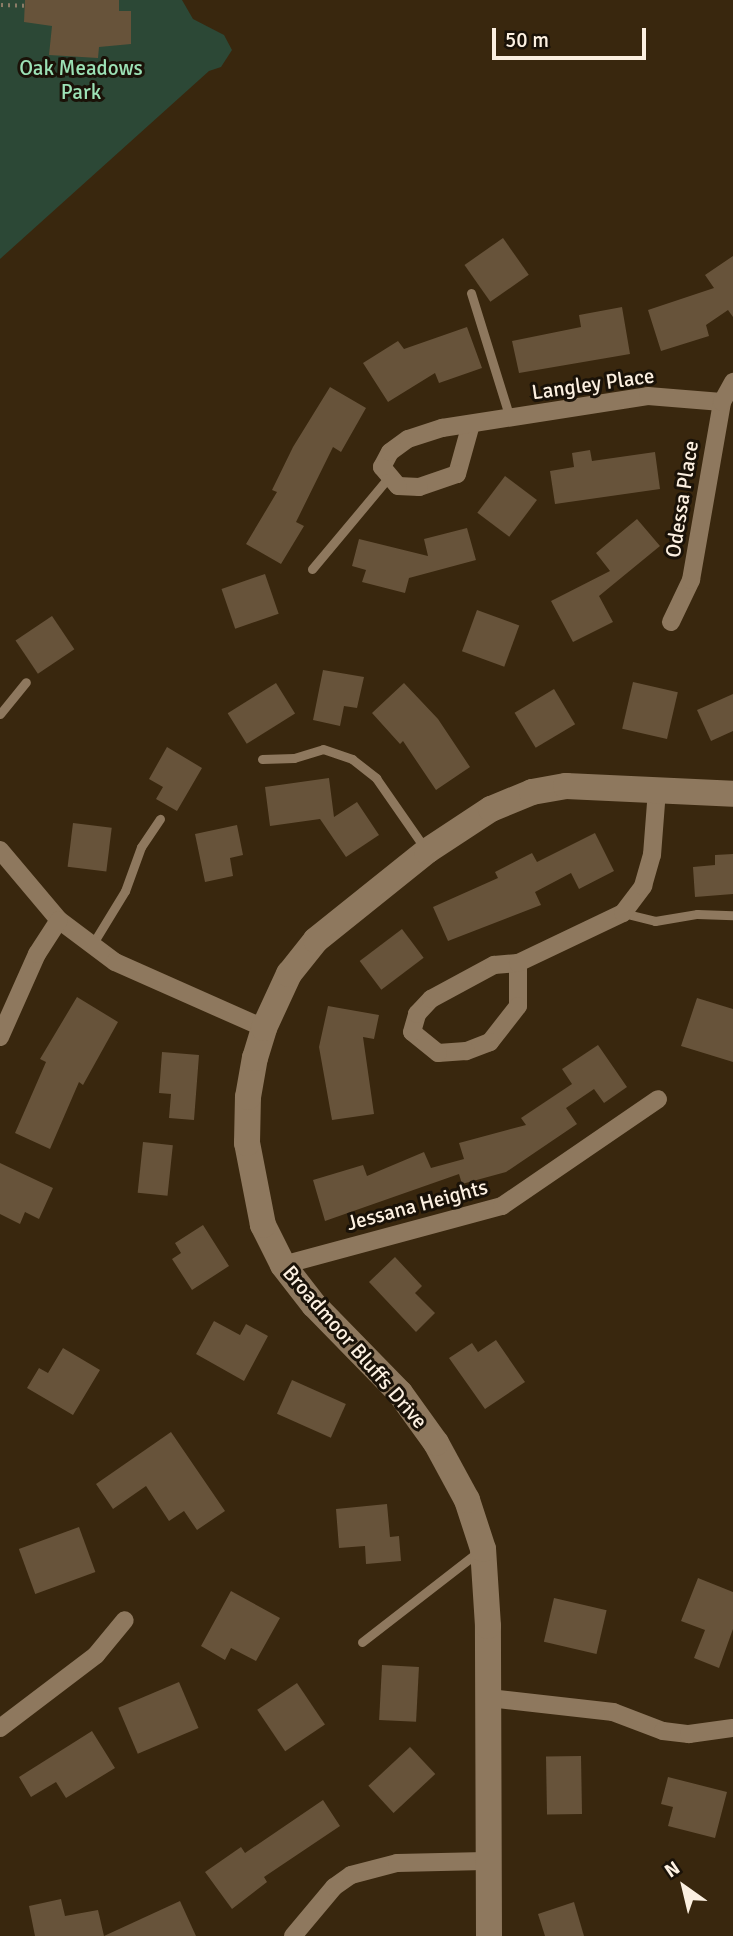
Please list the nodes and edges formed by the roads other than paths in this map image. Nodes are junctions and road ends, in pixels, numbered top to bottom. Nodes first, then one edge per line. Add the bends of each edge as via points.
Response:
1 (471, 293) dead end
2 (733, 382) edge
3 (722, 402) junction
4 (511, 419) junction
5 (471, 424) junction
6 (388, 478) junction
7 (312, 569) dead end
8 (671, 622) dead end
9 (26, 682) dead end
10 (0, 714) edge
11 (262, 759) dead end
12 (657, 790) junction
13 (733, 794) edge
14 (160, 818) dead end
15 (0, 850) edge
16 (427, 851) junction
17 (623, 913) junction
18 (733, 915) edge
19 (59, 920) junction
20 (92, 945) junction
21 (518, 963) junction
22 (264, 1028) junction
23 (0, 1037) edge
24 (658, 1099) dead end
25 (282, 1265) junction
26 (483, 1549) junction
27 (125, 1620) dead end
28 (362, 1642) dead end
29 (489, 1698) junction
30 (0, 1728) edge
31 (733, 1728) edge
32 (485, 1861) junction
33 (293, 1936) edge
34 (489, 1936) edge

1 - 4 lane
2 - 3 street, Odessa Place
3 - 4 street, Langley Place via 649,396
3 - 8 street, Odessa Place via 691,580
4 - 5 street, Langley Place
5 - 6 street, Langley Place via 408,439 390,452 382,467
5 - 6 street via 457,474 419,487 398,486
6 - 7 lane
9 - 10 lane
11 - 16 lane via 294,758 323,750 352,759 376,778
12 - 13 street, Broadmoor Bluffs Drive
12 - 16 street, Broadmoor Bluffs Drive via 566,786 532,792 491,809
12 - 17 street via 652,855 643,886
14 - 20 lane via 141,847 125,891
15 - 19 street
16 - 22 street, Broadmoor Bluffs Drive via 316,940 289,974
17 - 18 lane via 655,921 697,914
17 - 21 street
19 - 20 street
19 - 23 street via 37,954
20 - 22 street via 115,962
21 - 21 street via 494,965 431,999 417,1014 412,1032 438,1053 466,1051 490,1042 518,1006
22 - 25 street, Broadmoor Bluffs Drive via 248,1097 247,1143 263,1225
24 - 25 street, Jessana Heights via 502,1206
25 - 26 street, Broadmoor Bluffs Drive via 343,1337 400,1393 436,1443 467,1500
26 - 28 lane
26 - 29 street, Broadmoor Bluffs Drive
27 - 30 street via 96,1655
29 - 31 street via 612,1712 663,1731 689,1734
29 - 32 street, Broadmoor Bluffs Drive
32 - 33 street via 397,1863 351,1875 334,1887
32 - 34 street, Broadmoor Bluffs Drive

